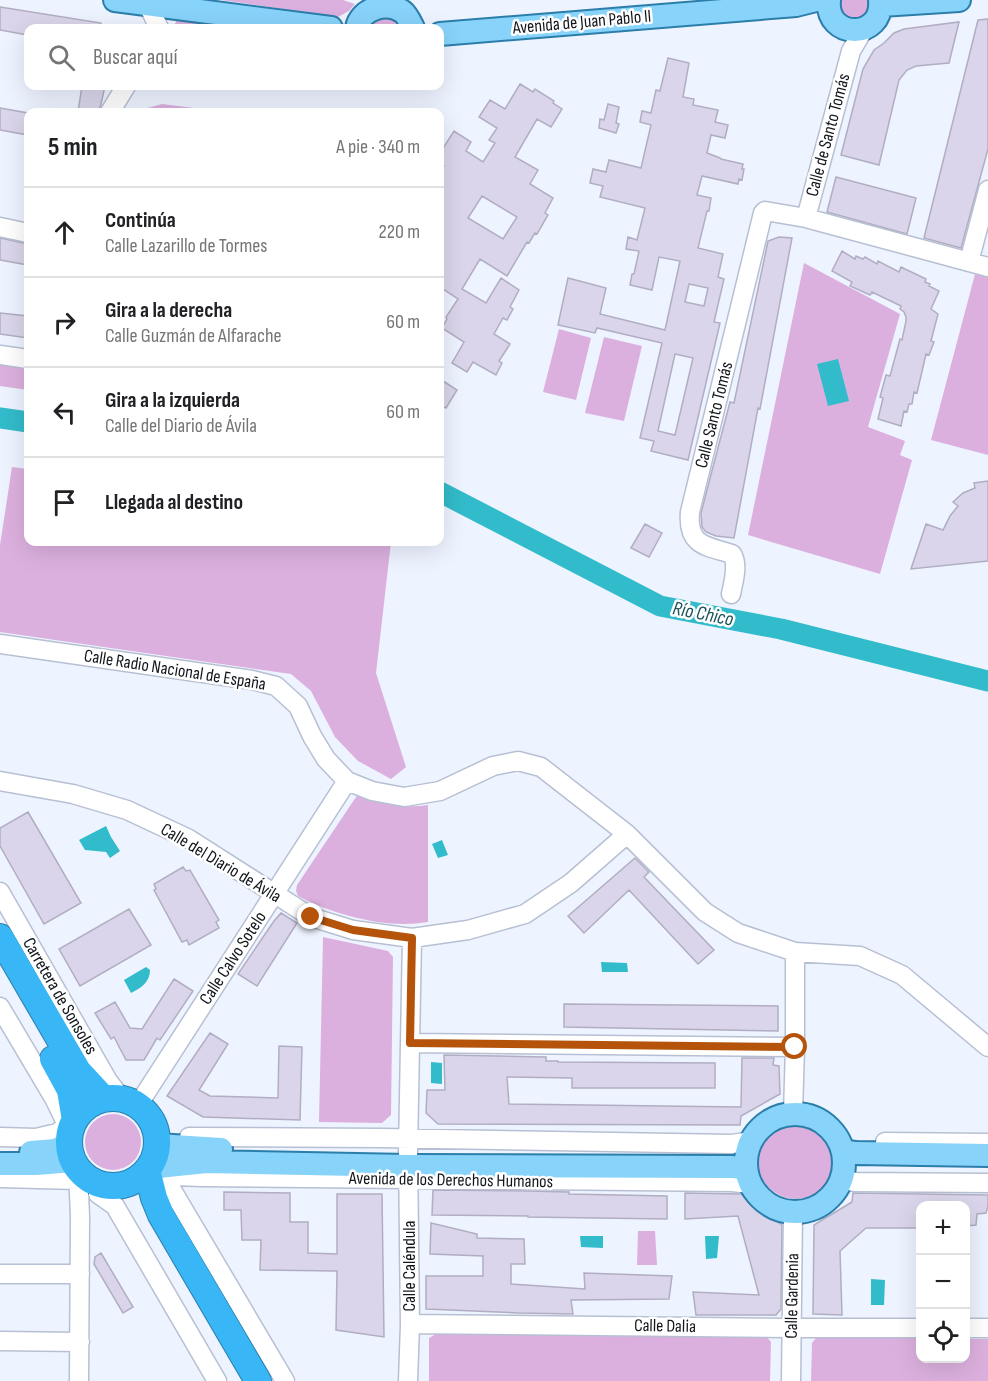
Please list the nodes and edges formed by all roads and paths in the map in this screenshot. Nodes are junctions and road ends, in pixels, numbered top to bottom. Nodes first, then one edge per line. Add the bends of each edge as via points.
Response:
1 (115, 0) edge
2 (958, 0) edge
3 (388, 3) edge
4 (880, 3) edge
5 (148, 5) junction
6 (182, 5) edge
7 (830, 12) edge
8 (157, 24) edge
9 (163, 24) edge
10 (304, 24) edge
11 (358, 24) edge
12 (412, 24) edge
13 (444, 34) edge
14 (124, 90) edge
15 (112, 108) edge
16 (988, 190) edge
17 (806, 218) junction
18 (0, 227) edge
19 (24, 232) edge
20 (969, 262) junction
21 (988, 267) edge
22 (0, 356) edge
23 (24, 359) edge
24 (731, 594) dead end
25 (0, 644) edge
26 (347, 780) junction
27 (0, 781) edge
28 (627, 834) junction
29 (0, 892) edge
30 (274, 894) junction
31 (0, 937) edge
32 (412, 938) junction
33 (795, 952) junction
34 (0, 968) edge
35 (0, 1007) edge
36 (410, 1043) junction
37 (795, 1047) junction
38 (988, 1047) edge
39 (121, 1101) junction
40 (793, 1114) junction
41 (0, 1137) edge
42 (988, 1143) edge
43 (0, 1152) edge
44 (988, 1155) edge
45 (84, 1158) junction
46 (408, 1159) junction
47 (842, 1160) junction
48 (749, 1162) junction
49 (160, 1163) junction
50 (0, 1164) edge
51 (988, 1168) edge
52 (0, 1178) edge
53 (988, 1183) edge
54 (793, 1212) junction
55 (0, 1274) edge
56 (80, 1274) junction
57 (410, 1324) junction
58 (792, 1328) junction
59 (916, 1328) edge
60 (970, 1328) edge
61 (988, 1328) edge
62 (0, 1341) edge
63 (80, 1342) junction
64 (80, 1381) edge
65 (218, 1381) edge
66 (242, 1381) edge
67 (258, 1381) edge
68 (285, 1381) edge
69 (408, 1381) edge
70 (791, 1381) edge

1 - 5 main road
2 - 4 main road
3 - 11 main road via 370,9
3 - 12 main road via 403,12
4 - 7 main road via 871,25
5 - 6 main road
5 - 8 street
6 - 9 street
6 - 10 main road
7 - 13 main road, Avenida de Juan Pablo II
7 - 17 street, Calle de Santo Tomás via 851,51
14 - 15 street
16 - 20 street
17 - 20 street
17 - 24 street, Calle Santo Tomás via 763,213 690,513 693,537 701,545 735,558
18 - 19 street
20 - 21 street
22 - 23 street
25 - 26 street, Calle Radio Nacional de España via 276,686 298,705 326,759
26 - 28 street, Calle Radio Nacional de España via 372,791 404,797 440,791 493,766 518,761 541,767
26 - 30 street, Calle Calvo Sotelo
27 - 30 street, Calle del Diario de Ávila via 73,794 127,810 189,839
28 - 32 street, Calle del Diario de Ávila via 571,883 525,914 468,930
28 - 33 street, Calle Radio Nacional de España via 705,912 738,933
29 - 39 street, Carretera de Sonsoles
30 - 32 street, Calle del Diario de Ávila via 311,917 332,924
30 - 39 street, Calle Calvo Sotelo
31 - 39 highway, Carretera de Sonsoles via 78,1071
32 - 36 street, Calle Caléndula
33 - 37 street
33 - 38 street, Calle Radio Nacional de España via 860,956 902,975
34 - 45 highway, Carretera de Sonsoles via 70,1090
35 - 45 street, Carretera de Sonsoles
36 - 37 street
36 - 46 street, Calle Caléndula
37 - 40 street
39 - 45 highway via 92,1103 82,1111
39 - 49 highway via 147,1113 153,1124
40 - 47 main road via 807,1115 831,1129
40 - 48 main road via 780,1116 758,1131
41 - 45 street via 36,1138
42 - 47 street via 856,1142
43 - 45 main road via 56,1150
44 - 47 main road via 856,1153
45 - 49 highway via 129,1183
45 - 50 main road
45 - 52 street
45 - 56 street
45 - 65 street, Carretera de Sonsoles
45 - 66 highway, Carretera de Sonsoles via 138,1204
46 - 48 main road, Avenida de los Derechos Humanos via 733,1155
46 - 48 street, Avenida de los Derechos Humanos via 732,1182
46 - 49 main road, Avenida de los Derechos Humanos
46 - 49 main road, Avenida de los Derechos Humanos via 206,1149
46 - 57 street, Calle Caléndula
47 - 51 main road via 856,1167
47 - 53 street via 856,1182
47 - 54 main road via 833,1194 822,1204
48 - 54 main road via 758,1195 768,1204
49 - 67 highway via 154,1198 161,1215
49 - 68 street via 175,1196
54 - 58 street, Calle Gardenia
55 - 56 street
56 - 63 street
57 - 58 street, Calle Dalia
57 - 69 street, Calle Caléndula
58 - 59 street, Calle Dalia
58 - 70 street, Calle Gardenia
60 - 61 street
62 - 63 street
63 - 64 street

